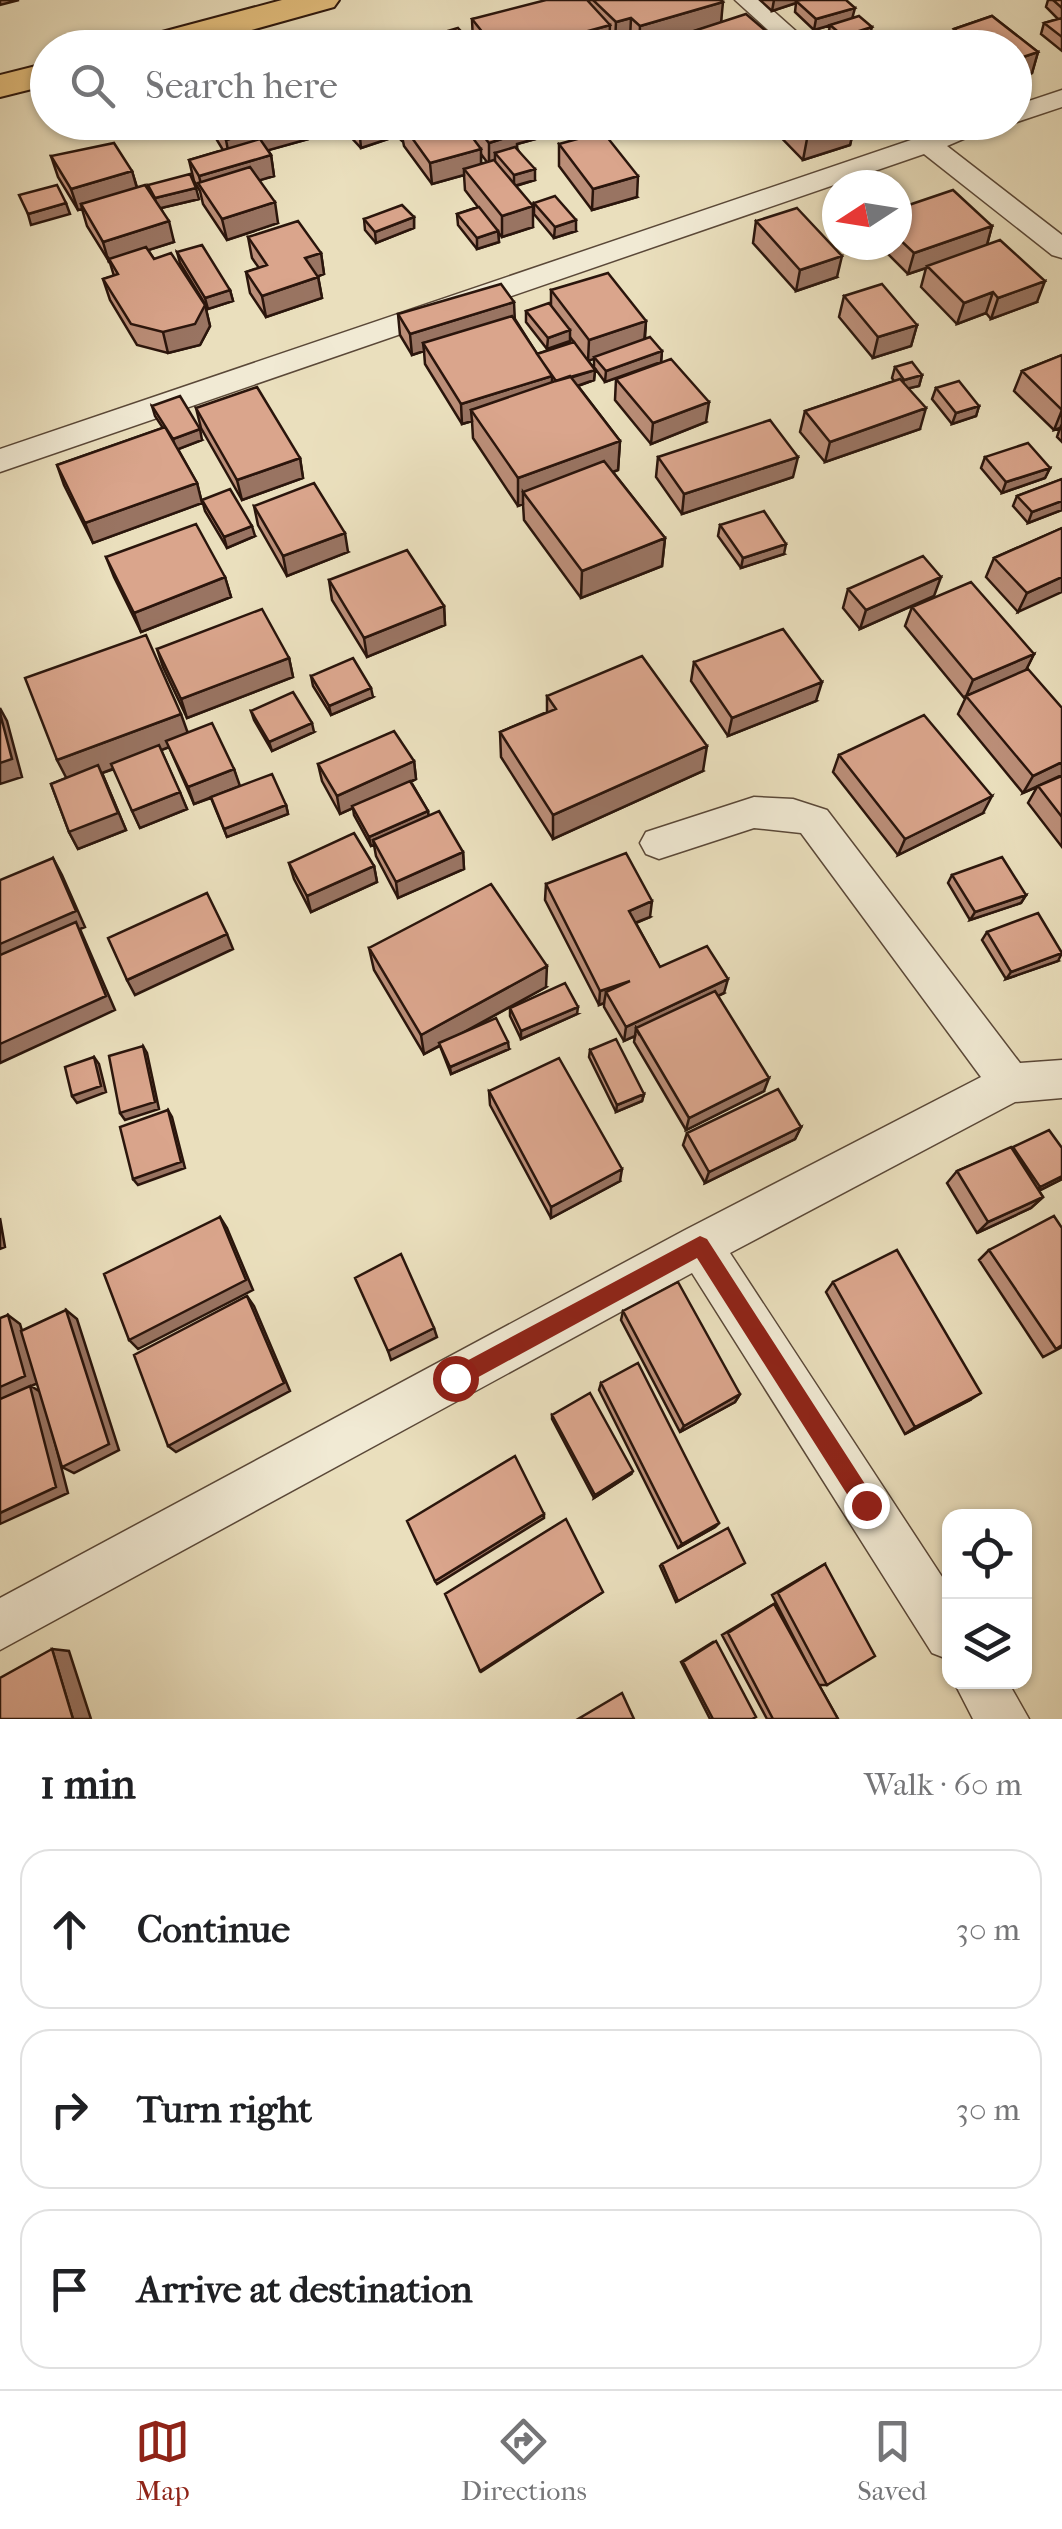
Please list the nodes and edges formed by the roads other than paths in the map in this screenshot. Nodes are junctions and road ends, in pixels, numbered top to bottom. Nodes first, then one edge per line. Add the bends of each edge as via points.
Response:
1 (322, 0) edge
2 (748, 0) edge
3 (211, 30) edge
4 (782, 30) edge
5 (30, 78) edge
6 (0, 86) edge
7 (1062, 98) edge
8 (1032, 108) edge
9 (917, 140) edge
10 (939, 140) edge
11 (924, 145) junction
12 (1062, 249) edge
13 (0, 461) edge
14 (659, 843) dead end
15 (1062, 1079) edge
16 (1010, 1083) junction
17 (700, 1246) junction
18 (942, 1623) edge
19 (0, 1626) edge
20 (984, 1689) edge
21 (1003, 1719) edge

1 - 3 main road
2 - 4 street
5 - 6 main road
7 - 8 street
9 - 11 street
10 - 11 street
11 - 12 street
11 - 13 street
14 - 16 street via 754,810 786,810 814,821
15 - 16 street
16 - 17 street
17 - 18 street
17 - 19 street
20 - 21 street

